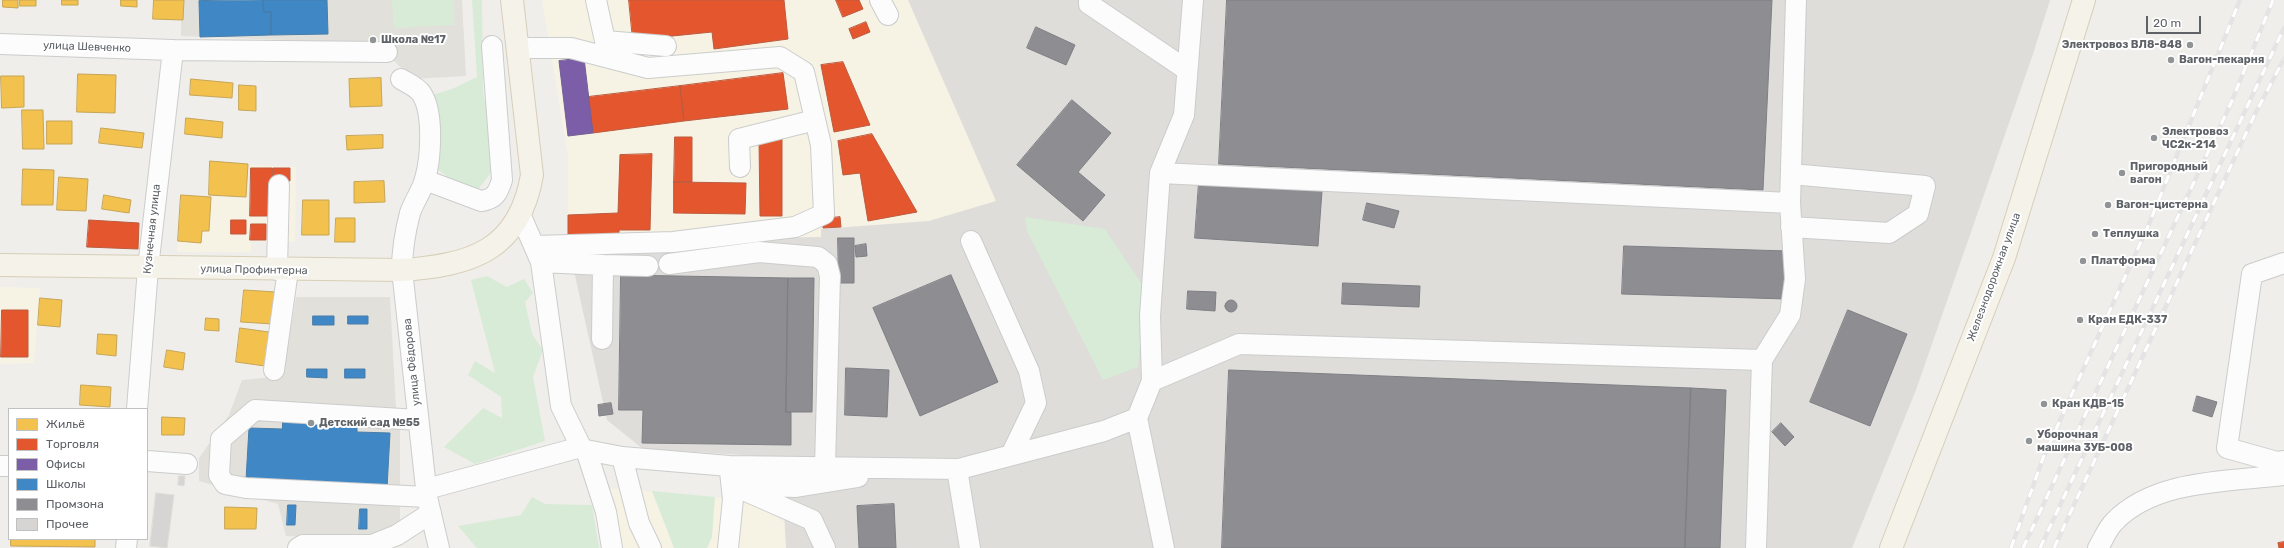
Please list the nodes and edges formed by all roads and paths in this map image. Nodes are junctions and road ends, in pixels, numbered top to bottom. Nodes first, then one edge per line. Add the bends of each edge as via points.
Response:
1 (512, 0) edge
2 (596, 0) edge
3 (1089, 0) edge
4 (1193, 0) edge
5 (1796, 0) edge
6 (2084, 0) edge
7 (0, 44) edge
8 (492, 46) dead end
9 (666, 46) dead end
10 (518, 48) junction
11 (173, 50) junction
12 (387, 52) dead end
13 (1187, 70) junction
14 (401, 79) dead end
15 (815, 120) junction
16 (740, 167) dead end
17 (1160, 173) junction
18 (1791, 174) junction
19 (425, 180) junction
20 (278, 185) dead end
21 (1790, 203) junction
22 (520, 214) junction
23 (1791, 227) junction
24 (971, 242) dead end
25 (538, 254) junction
26 (2284, 263) edge
27 (669, 264) dead end
28 (0, 266) edge
29 (603, 266) junction
30 (648, 266) dead end
31 (148, 268) junction
32 (283, 270) junction
33 (402, 270) junction
34 (602, 339) dead end
35 (1762, 360) junction
36 (274, 370) dead end
37 (1152, 381) junction
38 (137, 408) edge
39 (1137, 418) junction
40 (418, 420) junction
41 (584, 448) junction
42 (1011, 455) junction
43 (622, 457) junction
44 (148, 461) edge
45 (2284, 461) edge
46 (188, 464) dead end
47 (729, 466) junction
48 (825, 468) junction
49 (920, 468) junction
50 (957, 469) junction
51 (2284, 475) edge
52 (732, 485) junction
53 (428, 500) junction
54 (298, 548) edge
55 (439, 548) edge
56 (612, 548) edge
57 (651, 548) edge
58 (728, 548) edge
59 (825, 548) edge
60 (970, 548) edge
61 (1164, 548) edge
62 (1756, 548) edge
63 (1891, 548) edge
64 (2098, 548) edge

1 - 10 main road
2 - 9 street via 605,41
3 - 13 street via 1089,4
4 - 13 street
5 - 18 street
6 - 63 main road, Железнодорожная улица via 2004,258
7 - 11 street, улица Шевченко
8 - 19 street via 502,180 497,194 489,200 481,201
10 - 15 street via 571,48 648,68 780,57 804,72
10 - 22 main road via 532,175 530,190
11 - 12 street, улица Шевченко
11 - 31 street, Кузнечная улица
13 - 17 street via 1184,115
14 - 19 street, улица Фёдорова via 421,92 427,106 429,155
15 - 16 street via 739,139
15 - 25 street via 821,144 824,214 795,227 673,242
17 - 21 street
17 - 37 street via 1150,316
18 - 21 street
18 - 23 street via 1926,186 1918,214 1889,233
19 - 33 street, улица Фёдорова via 411,211 402,247
20 - 32 street
21 - 23 street
22 - 25 street
22 - 33 main road, улица Профинтерна via 502,239 471,258 456,264
23 - 35 street via 1795,279 1790,315
24 - 42 street via 1029,372 1036,403
25 - 29 street
25 - 41 street via 561,406
26 - 45 street via 2252,274 2227,448 2277,462
27 - 48 street via 759,252 818,257 827,264 830,276
28 - 31 main road, улица Профинтерна
29 - 30 street
29 - 34 street
31 - 32 main road, улица Профинтерна
31 - 38 street, Кузнечная улица
32 - 33 main road, улица Профинтерна
32 - 36 street
33 - 40 street, улица Фёдорова
35 - 37 street via 1239,344
35 - 62 street
37 - 39 street
39 - 42 street via 1104,431
39 - 61 street
40 - 53 street, улица Фёдорова
40 - 53 street via 255,410 221,439 219,475 225,484 246,488
41 - 43 street
41 - 53 street
41 - 56 street via 606,512
42 - 50 street
43 - 47 street
43 - 57 street via 639,523
44 - 46 street
47 - 48 street
47 - 52 street
48 - 49 street
49 - 50 street
49 - 52 street via 796,487
50 - 60 street
51 - 64 street via 2174,488 2140,500 2113,522
52 - 58 street
52 - 59 street via 812,520
53 - 54 street via 397,535 372,545 304,545
53 - 55 street, улица Фёдорова

